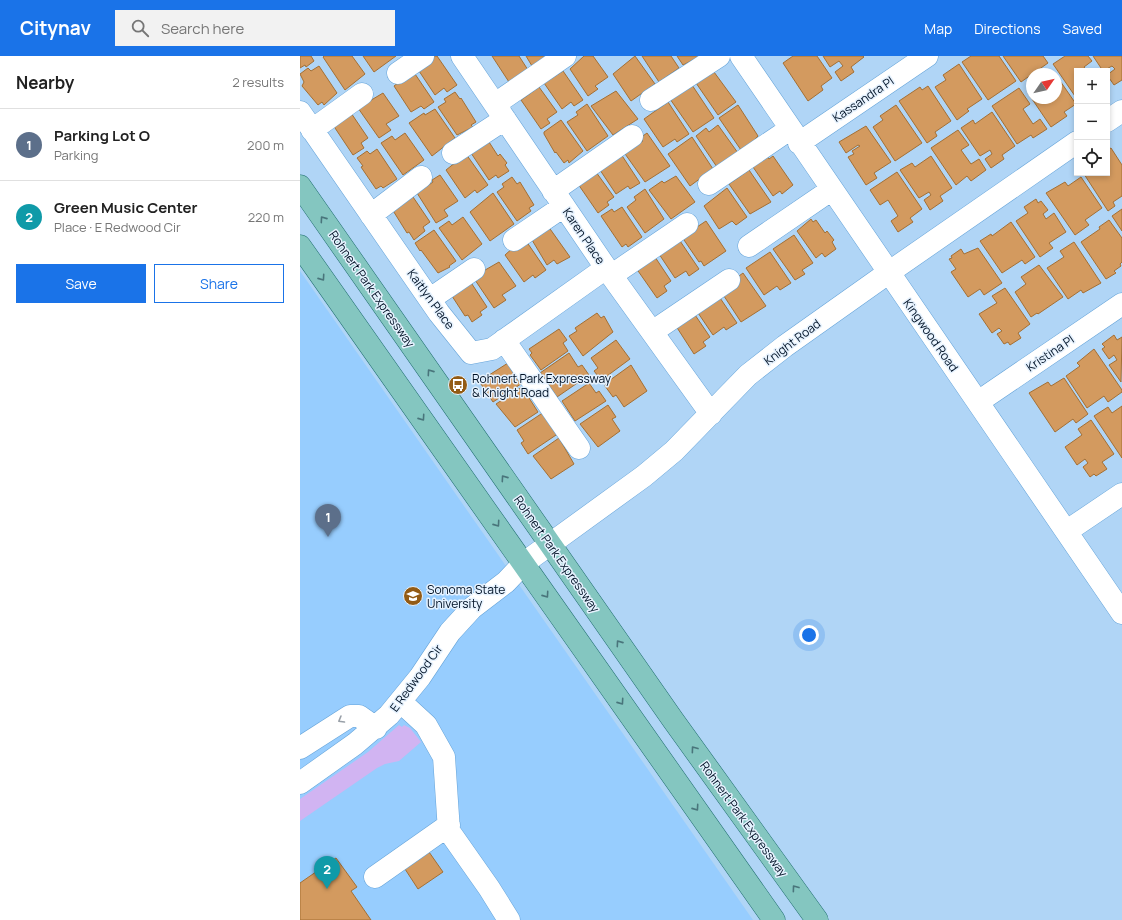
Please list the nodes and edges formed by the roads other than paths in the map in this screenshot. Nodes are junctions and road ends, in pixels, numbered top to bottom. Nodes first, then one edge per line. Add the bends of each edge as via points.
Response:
1 (423, 56) edge
2 (462, 56) edge
3 (565, 56) edge
4 (719, 56) edge
5 (741, 56) edge
6 (927, 56) edge
7 (398, 73) dead end
8 (362, 94) dead end
9 (651, 100) dead end
10 (1122, 111) edge
11 (500, 112) junction
12 (1110, 119) edge
13 (306, 121) edge
14 (632, 136) dead end
15 (794, 136) junction
16 (1074, 144) edge
17 (453, 153) dead end
18 (421, 177) dead end
19 (709, 184) dead end
20 (300, 186) edge
21 (831, 190) junction
22 (559, 198) junction
23 (371, 215) junction
24 (688, 224) dead end
25 (514, 240) dead end
26 (300, 246) edge
27 (749, 246) dead end
28 (474, 270) dead end
29 (609, 272) junction
30 (888, 272) junction
31 (729, 280) dead end
32 (430, 299) junction
33 (1122, 304) edge
34 (652, 332) junction
35 (504, 340) junction
36 (978, 402) junction
37 (711, 414) junction
38 (579, 448) dead end
39 (1122, 494) edge
40 (1066, 531) junction
41 (551, 544) junction
42 (524, 563) junction
43 (1122, 613) edge
44 (401, 702) junction
45 (376, 728) junction
46 (300, 748) edge
47 (300, 754) edge
48 (307, 779) edge
49 (449, 825) junction
50 (375, 877) dead end
51 (509, 920) edge
52 (774, 920) edge
53 (817, 920) edge

1 - 7 street
2 - 11 street, Karen Place
3 - 11 street
4 - 9 street
5 - 15 street, Kingwood Road
6 - 15 street, Kassandra Pl
8 - 13 street
10 - 12 street
11 - 17 street
11 - 22 street, Karen Place
13 - 23 street, Kaitlyn Place
14 - 22 street
15 - 19 street, Kassandra Pl
15 - 21 street, Kingwood Road
16 - 30 street, Knight Road
18 - 23 street
41 -> 20 main road, Rohnert Park Expressway
21 - 27 street
21 - 30 street, Kingwood Road
22 - 25 street
22 - 29 street, Karen Place
23 - 32 street, Kaitlyn Place
24 - 29 street, Kaitlyn Place
26 -> 42 main road
28 - 32 street
29 - 34 street, Karen Place
29 - 35 street, Kaitlyn Place
30 - 36 street, Kingwood Road
30 - 37 street, Knight Road via 760,365
31 - 34 street
32 - 35 street, Kaitlyn Place via 471,353 492,349
33 - 36 street, Kristina Pl
34 - 37 street, Karen Place
35 - 38 street
36 - 40 street, Kingwood Road
37 - 41 street, Knight Road via 674,451 644,476
39 - 40 street
40 - 43 street, Kingwood Road
41 - 42 street, Knight Road
53 -> 41 main road, Rohnert Park Expressway via 673,720
42 - 44 street, E Redwood Cir via 506,582 472,608 450,632
42 -> 52 main road
44 - 45 street, E Redwood Cir
44 - 49 street via 426,725 444,757
45 -> 46 street via 359,716 350,716
45 - 48 street, E Redwood Cir
47 - 48 street
49 - 50 street
49 - 51 street via 449,831

